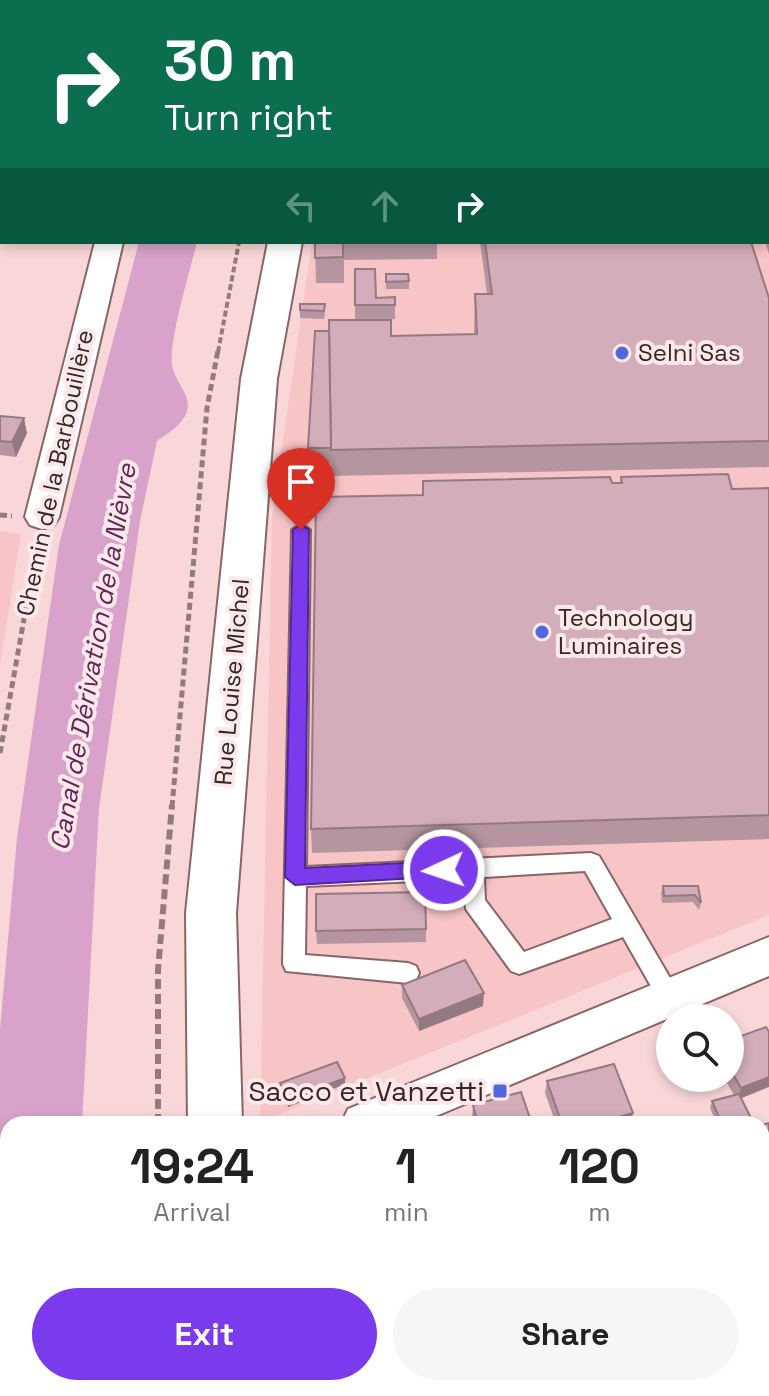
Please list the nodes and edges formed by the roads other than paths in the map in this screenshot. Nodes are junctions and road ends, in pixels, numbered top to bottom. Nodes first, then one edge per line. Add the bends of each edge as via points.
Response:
1 (108, 244) edge
2 (285, 244) edge
3 (42, 517) road end
4 (301, 530) dead end
5 (473, 869) junction
6 (295, 877) junction
7 (629, 927) junction
8 (769, 956) edge
9 (408, 973) dead end
10 (669, 997) junction
11 (215, 1116) edge
12 (383, 1116) edge

1 - 3 street, Chemin de la Barbouillère
2 - 11 street, Rue Louise Michel via 259,379 211,913
4 - 6 lane
5 - 6 lane
5 - 7 lane via 591,862
5 - 7 lane via 474,902 519,964 616,927
6 - 9 lane via 294,964
7 - 10 lane
8 - 10 street
10 - 12 street

